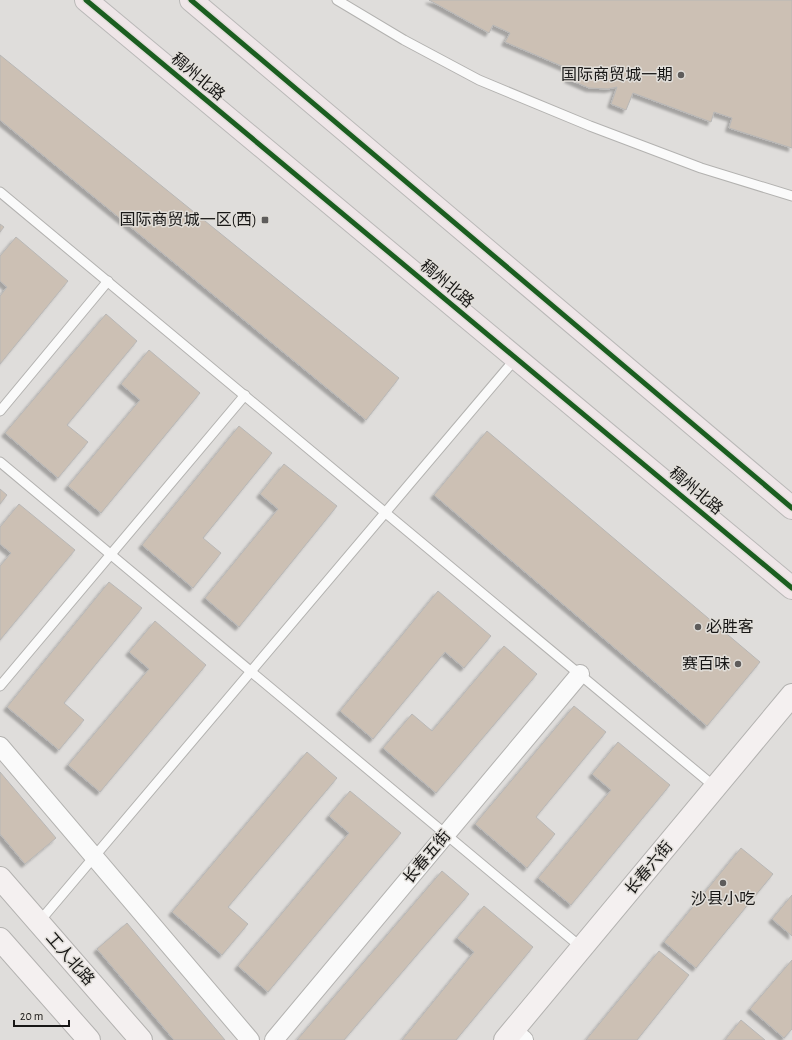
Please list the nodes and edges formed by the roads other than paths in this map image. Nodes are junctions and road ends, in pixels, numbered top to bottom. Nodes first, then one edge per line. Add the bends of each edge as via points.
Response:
1 (86, 0) edge
2 (191, 0) edge
3 (337, 0) edge
4 (0, 192) edge
5 (792, 196) edge
6 (108, 282) junction
7 (516, 358) junction
8 (245, 395) junction
9 (0, 411) edge
10 (0, 462) edge
11 (792, 508) edge
12 (385, 512) junction
13 (111, 555) junction
14 (792, 588) edge
15 (250, 672) junction
16 (580, 674) junction
17 (0, 686) edge
18 (792, 695) edge
19 (0, 746) edge
20 (715, 787) junction
21 (446, 835) junction
22 (94, 857) junction
23 (0, 878) edge
24 (39, 922) junction
25 (0, 939) edge
26 (582, 948) junction
27 (514, 1037) edge
28 (89, 1040) edge
29 (140, 1040) edge
30 (250, 1040) edge
31 (274, 1040) edge

1 - 7 main road, 稠州北路
2 - 11 main road
3 - 5 lane via 404,40 480,80 590,126 701,168
4 - 6 lane
6 - 8 lane
6 - 9 lane
7 - 12 lane
7 - 14 main road, 稠州北路
8 - 12 lane
8 - 13 lane
10 - 13 lane
12 - 15 lane
12 - 16 lane
13 - 15 lane
13 - 17 lane
15 - 21 lane
15 - 22 lane
16 - 20 lane
16 - 21 street, 长春五街
18 - 20 street, 长春六街
19 - 22 street
20 - 26 street, 长春六街
21 - 26 lane
21 - 31 street, 长春五街
22 - 24 lane
22 - 30 street
23 - 24 street, 工人北路
24 - 29 street, 工人北路
25 - 28 street
26 - 27 street, 长春六街

